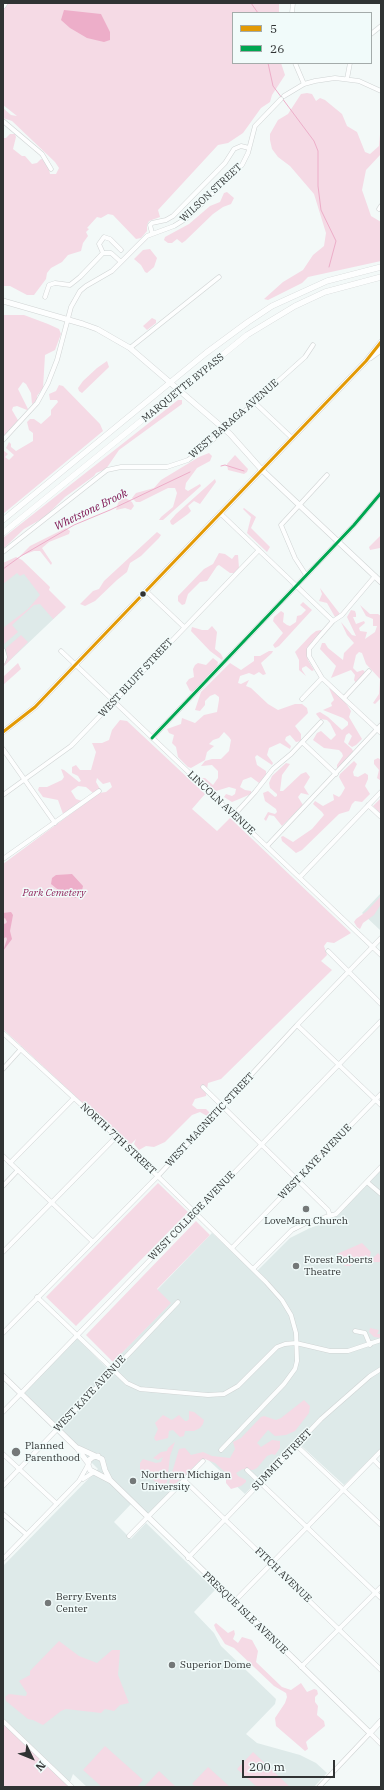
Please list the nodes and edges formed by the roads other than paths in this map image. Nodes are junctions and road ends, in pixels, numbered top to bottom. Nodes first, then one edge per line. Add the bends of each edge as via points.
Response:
1 (5, 3) edge
2 (3, 6) edge
3 (381, 26) edge
4 (372, 33) edge
5 (295, 64) edge
6 (350, 64) edge
7 (347, 79) junction
8 (304, 84) junction
9 (381, 91) edge
10 (3, 121) edge
11 (249, 148) junction
12 (51, 169) dead end
13 (152, 233) junction
14 (121, 250) dead end
15 (103, 253) junction
16 (121, 262) junction
17 (381, 267) edge
18 (219, 277) dead end
19 (381, 277) edge
20 (45, 297) dead end
21 (3, 301) edge
22 (68, 319) junction
23 (229, 336) junction
24 (381, 342) edge
25 (313, 345) dead end
26 (130, 348) junction
27 (229, 350) junction
28 (381, 350) edge
29 (366, 361) junction
30 (170, 383) junction
31 (180, 391) junction
32 (254, 402) junction
33 (116, 427) junction
34 (225, 429) junction
35 (292, 438) junction
36 (3, 440) edge
37 (118, 440) junction
38 (262, 470) junction
39 (327, 475) dead end
40 (381, 493) edge
41 (299, 505) junction
42 (220, 513) junction
43 (3, 520) edge
44 (3, 533) edge
45 (338, 542) junction
46 (259, 550) junction
47 (3, 552) edge
48 (306, 575) junction
49 (375, 576) junction
50 (381, 582) edge
51 (296, 585) junction
52 (146, 591) junction
53 (333, 621) junction
54 (184, 627) junction
55 (3, 650) edge
56 (61, 651) dead end
57 (3, 662) edge
58 (76, 666) junction
59 (369, 671) dead end
60 (322, 678) junction
61 (344, 698) junction
62 (302, 699) dead end
63 (114, 702) junction
64 (321, 722) dead end
65 (381, 725) edge
66 (377, 730) junction
67 (3, 732) edge
68 (381, 733) edge
69 (152, 738) junction
70 (302, 742) junction
71 (3, 749) edge
72 (336, 774) junction
73 (24, 780) junction
74 (99, 791) dead end
75 (381, 792) edge
76 (3, 795) edge
77 (368, 805) junction
78 (234, 815) junction
79 (381, 817) edge
80 (55, 823) junction
81 (267, 846) junction
82 (3, 859) edge
83 (300, 877) junction
84 (381, 938) edge
85 (373, 947) junction
86 (328, 951) dead end
87 (381, 955) edge
88 (349, 973) junction
89 (381, 1004) edge
90 (381, 1021) edge
91 (297, 1025) junction
92 (3, 1033) edge
93 (21, 1049) junction
94 (340, 1065) junction
95 (3, 1069) edge
96 (203, 1087) dead end
97 (381, 1094) edge
98 (74, 1098) junction
99 (376, 1100) junction
100 (381, 1105) edge
101 (223, 1107) junction
102 (116, 1137) junction
103 (261, 1145) junction
104 (3, 1156) edge
105 (10, 1163) junction
106 (381, 1167) edge
107 (18, 1170) junction
108 (158, 1176) junction
109 (297, 1180) junction
110 (367, 1182) junction
111 (3, 1186) edge
112 (381, 1194) edge
113 (52, 1203) junction
114 (195, 1212) junction
115 (330, 1216) junction
116 (93, 1242) junction
117 (232, 1248) junction
118 (3, 1252) edge
119 (253, 1269) junction
120 (37, 1297) junction
121 (178, 1302) dead end
122 (355, 1331) dead end
123 (3, 1333) edge
124 (76, 1335) junction
125 (381, 1340) edge
126 (296, 1342) junction
127 (370, 1345) junction
128 (381, 1369) edge
129 (112, 1370) junction
130 (3, 1376) edge
131 (20, 1394) junction
132 (3, 1412) edge
133 (57, 1430) junction
134 (296, 1444) junction
135 (77, 1448) junction
136 (221, 1450) dead end
137 (381, 1451) edge
138 (3, 1454) edge
139 (98, 1456) junction
140 (373, 1459) junction
141 (203, 1460) dead end
142 (88, 1464) junction
143 (104, 1464) junction
144 (381, 1467) edge
145 (19, 1469) junction
146 (247, 1470) dead end
147 (95, 1472) junction
148 (184, 1480) junction
149 (79, 1481) junction
150 (111, 1481) junction
151 (261, 1482) junction
152 (3, 1486) edge
153 (343, 1489) junction
154 (57, 1504) junction
155 (3, 1514) edge
156 (147, 1517) junction
157 (225, 1519) junction
158 (307, 1526) junction
159 (381, 1526) edge
160 (26, 1534) junction
161 (129, 1536) dead end
162 (188, 1558) junction
163 (3, 1559) edge
164 (271, 1564) junction
165 (381, 1587) edge
166 (376, 1593) junction
167 (381, 1598) edge
168 (234, 1602) junction
169 (338, 1629) junction
170 (301, 1667) junction
171 (381, 1670) edge
172 (3, 1721) edge
173 (381, 1721) edge
174 (370, 1733) junction
175 (381, 1744) edge
176 (72, 1787) edge
177 (319, 1787) edge

1 - 2 main road
3 - 4 street
5 - 8 street
6 - 7 street
7 - 8 street, WILSON STREET via 325,79
7 - 9 street, WILSON STREET via 359,81
8 - 11 street, WILSON STREET via 282,98 255,126
10 - 12 street via 42,154
11 - 13 street, WILSON STREET via 242,164 188,218
11 - 13 street via 241,146 234,149 225,163 173,216 150,225
13 - 16 street, WILSON STREET via 139,242
14 - 15 street via 110,239 104,237 99,244
15 - 16 street via 111,254
15 - 20 street via 70,285 49,285
16 - 22 street, WILSON STREET via 105,276 80,291
17 - 23 highway, MARQUETTE BYPASS via 327,281 294,295 272,306
18 - 26 street
19 - 27 highway, MARQUETTE BYPASS via 324,292 247,335
21 - 22 main road
22 - 26 main road via 97,330
22 - 36 street, WILSON STREET via 48,383 37,403
23 - 27 highway via 234,341
23 - 30 highway, MARQUETTE BYPASS
24 - 29 main road
25 - 32 street, WEST BARAGA AVENUE via 305,357
26 - 30 main road
27 - 31 highway, MARQUETTE BYPASS
28 - 29 main road
29 - 35 main road
30 - 31 main road
30 - 33 highway, MARQUETTE BYPASS
31 - 34 main road
31 - 37 highway, MARQUETTE BYPASS
32 - 34 street, WEST BARAGA AVENUE
32 - 35 street
33 - 37 highway via 113,436
33 - 43 highway, MARQUETTE BYPASS
34 - 38 main road
34 - 47 street, WEST BARAGA AVENUE via 193,456 176,466 121,467 106,470
35 - 38 main road
37 - 44 highway, MARQUETTE BYPASS
38 - 41 main road
38 - 42 main road
39 - 41 street
40 - 45 street
41 - 45 main road
41 - 48 street via 281,525 295,558
42 - 46 street
42 - 52 main road
45 - 48 street
45 - 49 main road
46 - 51 street
46 - 54 street, WEST BLUFF STREET
48 - 51 street
49 - 50 main road
49 - 53 street via 342,615
51 - 53 street
51 - 69 street
52 - 54 street
52 - 58 main road
53 - 60 street via 309,648 308,656
54 - 63 street, WEST BLUFF STREET
55 - 57 street
56 - 58 street, LINCOLN AVENUE
58 - 63 street, LINCOLN AVENUE
58 - 67 main road via 35,707
59 - 61 street
60 - 61 street
60 - 62 street
61 - 66 street
63 - 69 street, LINCOLN AVENUE
63 - 73 street, WEST BLUFF STREET via 63,753
64 - 70 street
65 - 66 street
66 - 68 street
66 - 72 street
69 - 78 street, LINCOLN AVENUE
70 - 72 street
70 - 78 street via 273,769
71 - 73 street
72 - 81 street
73 - 76 street, WEST BLUFF STREET
73 - 80 street
74 - 80 street
75 - 77 street
77 - 79 street
77 - 83 street
78 - 81 street, LINCOLN AVENUE
80 - 82 street
81 - 83 street, LINCOLN AVENUE
83 - 85 street, LINCOLN AVENUE
84 - 85 street, WEST MAGNETIC STREET
85 - 87 street, LINCOLN AVENUE
85 - 88 street, WEST MAGNETIC STREET
86 - 88 street
88 - 89 street
88 - 91 street, WEST MAGNETIC STREET
90 - 94 street, WEST COLLEGE AVENUE
91 - 94 street
91 - 101 street, WEST MAGNETIC STREET
92 - 93 street, NORTH 7TH STREET
93 - 95 street
93 - 98 street, NORTH 7TH STREET
94 - 99 street
94 - 103 street, WEST COLLEGE AVENUE
96 - 101 street
97 - 99 street, WEST KAYE AVENUE
98 - 102 street, NORTH 7TH STREET
98 - 105 street
99 - 100 street
99 - 109 street, WEST KAYE AVENUE
101 - 103 street
101 - 108 street, WEST MAGNETIC STREET
102 - 108 street, NORTH 7TH STREET
102 - 113 street
103 - 109 street
103 - 114 street, WEST COLLEGE AVENUE
104 - 105 street
105 - 107 street
106 - 110 street
107 - 111 street
107 - 113 street
108 - 114 street, NORTH 7TH STREET
108 - 116 street, WEST MAGNETIC STREET
109 - 115 street via 328,1210
109 - 117 street, WEST KAYE AVENUE
110 - 112 street
110 - 115 street via 336,1214
113 - 116 street
113 - 118 street
114 - 117 street, NORTH 7TH STREET
114 - 124 street, WEST COLLEGE AVENUE
115 - 119 street via 292,1230
116 - 120 street, WEST MAGNETIC STREET
117 - 119 street, NORTH 7TH STREET
119 - 126 street, NORTH 7TH STREET via 282,1300 291,1315
120 - 123 street, WEST MAGNETIC STREET
120 - 124 street
121 - 129 street, WEST KAYE AVENUE
122 - 127 street via 365,1333
124 - 129 street
124 - 131 street, WEST COLLEGE AVENUE
125 - 127 street
126 - 127 street via 330,1351 348,1352
126 - 129 street via 277,1347 238,1386 217,1395 140,1389 127,1383
126 - 136 street via 297,1361 290,1377
128 - 134 street, SUMMIT STREET via 342,1400
129 - 133 street, WEST KAYE AVENUE
130 - 131 main road, PRESQUE ISLE AVENUE
131 - 132 street, WEST COLLEGE AVENUE
131 - 133 main road, PRESQUE ISLE AVENUE
133 - 135 main road, PRESQUE ISLE AVENUE
133 - 145 street, WEST KAYE AVENUE
134 - 151 street, SUMMIT STREET
134 - 153 street
135 - 139 main road, PRESQUE ISLE AVENUE
135 - 142 main road, PRESQUE ISLE AVENUE
137 - 140 street
138 - 145 street
139 - 142 main road via 91,1458
139 - 143 main road, PRESQUE ISLE AVENUE
140 - 144 street
140 - 153 street
141 - 148 street
142 - 147 main road, PRESQUE ISLE AVENUE via 90,1470
142 - 149 street
143 - 147 main road via 101,1470
143 - 150 main road, PRESQUE ISLE AVENUE
145 - 152 street, WEST KAYE AVENUE
145 - 154 street
146 - 151 street
147 - 149 street
147 - 150 main road, PRESQUE ISLE AVENUE
148 - 156 street
148 - 157 street, FITCH AVENUE
149 - 154 street
150 - 156 main road, PRESQUE ISLE AVENUE
151 - 157 street, SUMMIT STREET
151 - 158 street
153 - 158 street
153 - 159 street
154 - 160 street
155 - 160 street
156 - 161 street
156 - 162 main road, PRESQUE ISLE AVENUE
157 - 162 street, SUMMIT STREET
157 - 164 street, FITCH AVENUE
158 - 164 street
158 - 166 street
160 - 163 street
162 - 168 main road, PRESQUE ISLE AVENUE
164 - 168 street
164 - 169 street, FITCH AVENUE
165 - 166 street
166 - 167 street
166 - 169 street
168 - 170 main road, PRESQUE ISLE AVENUE
169 - 170 street
169 - 171 street, FITCH AVENUE
170 - 174 main road, PRESQUE ISLE AVENUE
172 - 176 street
173 - 174 main road
174 - 175 street, PRESQUE ISLE AVENUE
174 - 177 street

